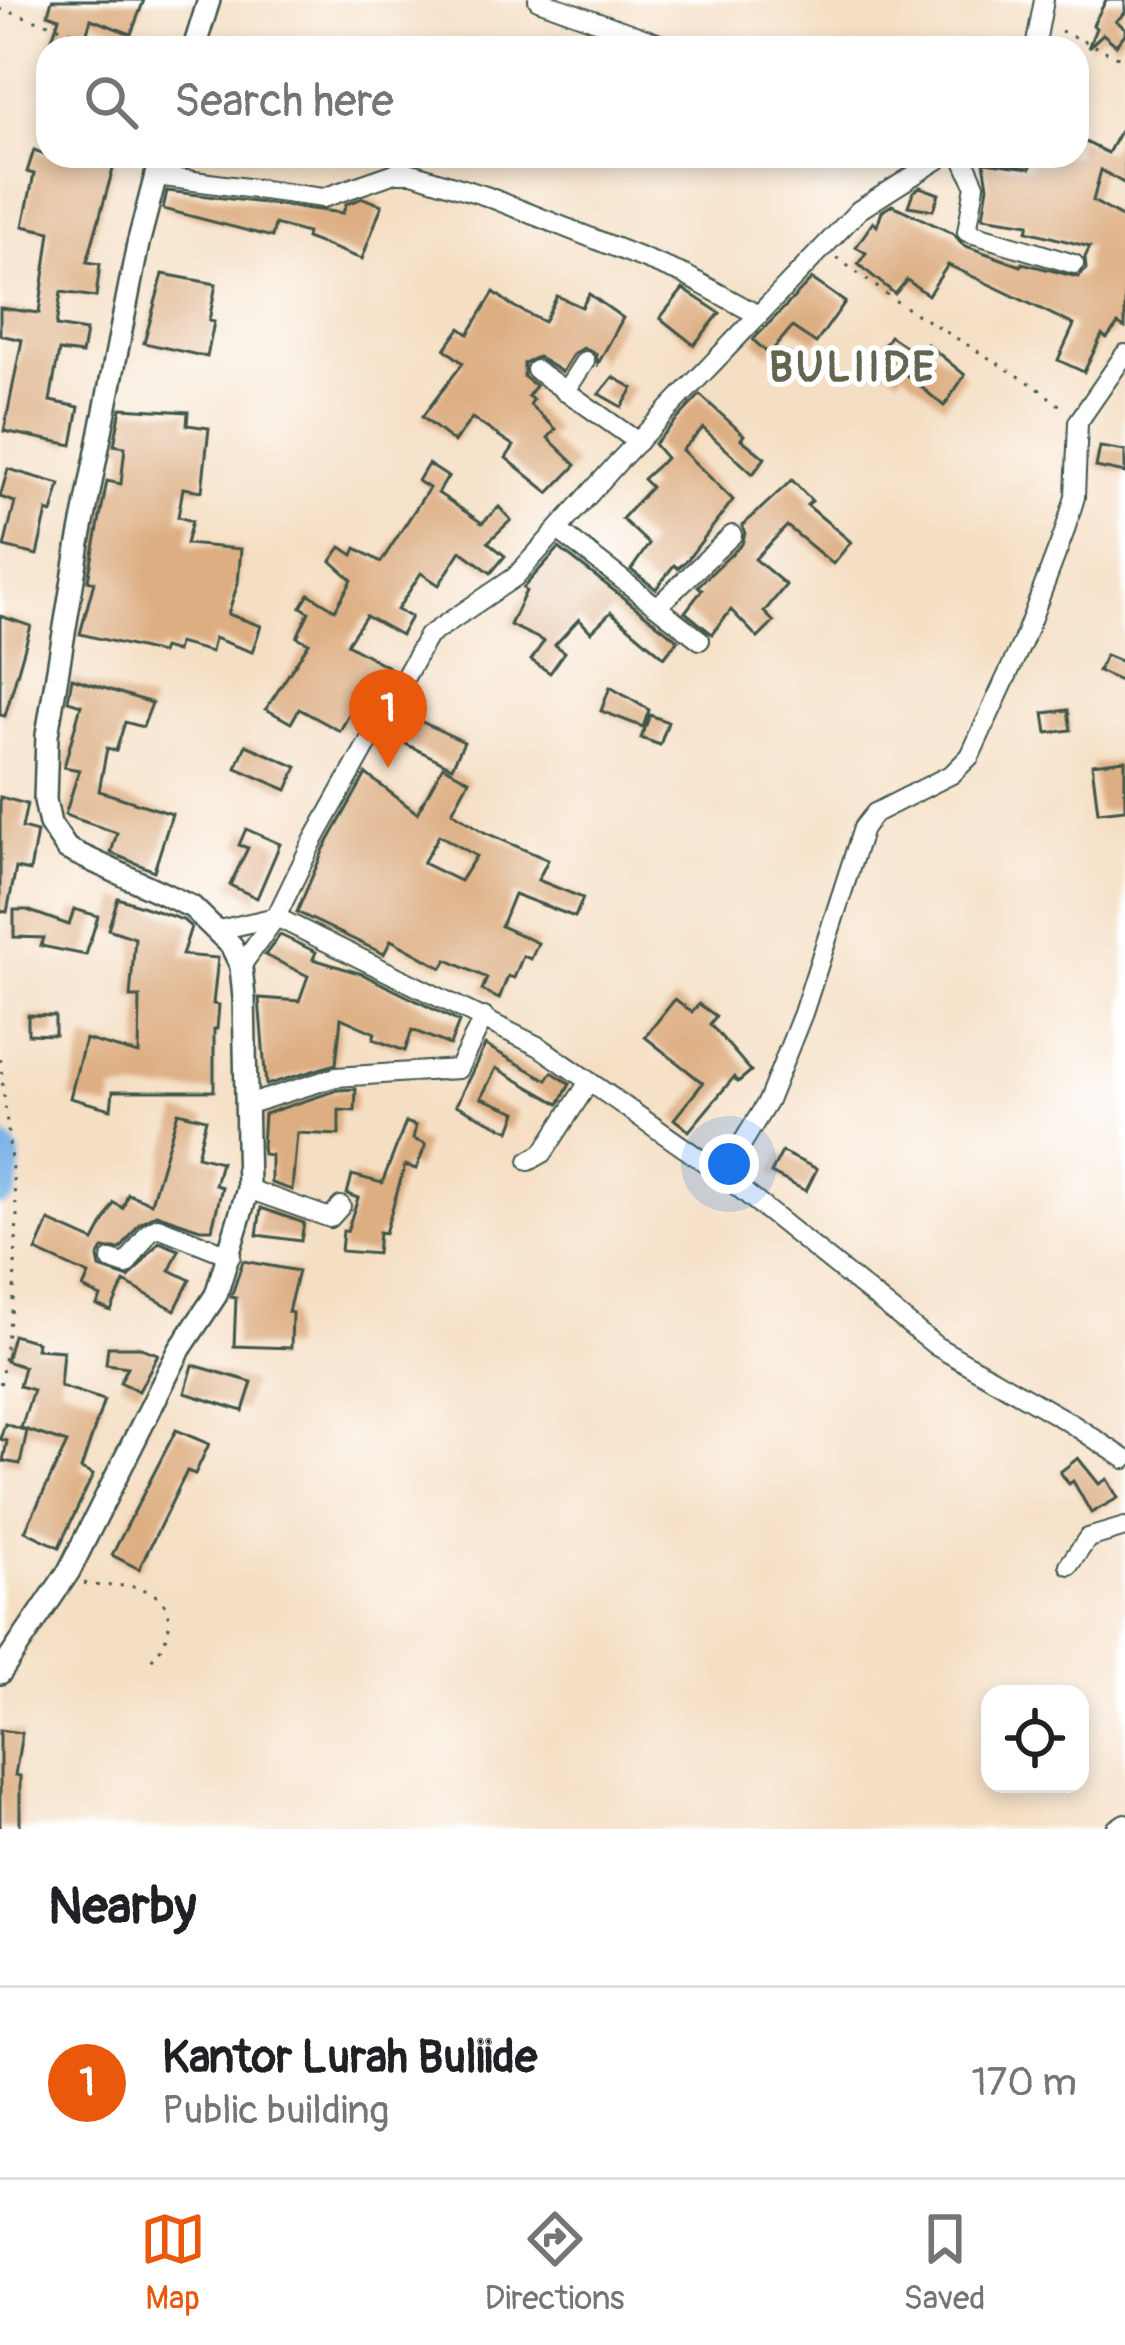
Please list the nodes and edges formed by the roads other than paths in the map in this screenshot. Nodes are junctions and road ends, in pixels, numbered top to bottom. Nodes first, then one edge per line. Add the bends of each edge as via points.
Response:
1 (209, 0) edge
2 (538, 0) edge
3 (1044, 0) edge
4 (198, 36) edge
5 (638, 36) edge
6 (1038, 36) edge
7 (158, 168) edge
8 (168, 168) edge
9 (924, 168) edge
10 (967, 168) edge
11 (1074, 264) dead end
12 (758, 315) junction
13 (1125, 354) edge
14 (585, 361) dead end
15 (536, 370) dead end
16 (565, 392) junction
17 (638, 442) junction
18 (558, 530) junction
19 (732, 535) dead end
20 (659, 605) junction
21 (700, 640) dead end
22 (276, 917) junction
23 (219, 930) junction
24 (241, 966) junction
25 (484, 1017) junction
26 (589, 1082) junction
27 (249, 1104) junction
28 (529, 1161) dead end
29 (723, 1175) junction
30 (248, 1189) junction
31 (341, 1206) dead end
32 (231, 1256) junction
33 (111, 1260) dead end
34 (1125, 1459) edge
35 (1125, 1527) edge
36 (1069, 1565) dead end
37 (0, 1672) edge
38 (1125, 1823) edge
39 (1116, 1829) edge

1 - 4 street
2 - 5 street
3 - 6 street
7 - 23 street via 79,543 52,696 45,800 67,849 192,907
8 - 12 street via 323,198 412,173 685,275
9 - 12 street via 875,197
10 - 11 street via 975,185 967,232
12 - 17 street
13 - 29 street via 1078,422 1070,515 988,723 952,774 875,813 862,828 768,1101
14 - 16 street
15 - 16 street
16 - 17 street
17 - 18 street
18 - 20 street
18 - 22 street via 515,577 422,643
19 - 20 street
20 - 21 street
22 - 23 street
22 - 24 street
22 - 25 street
23 - 24 street
24 - 27 street
25 - 26 street
25 - 27 street via 458,1069 336,1077
26 - 28 street via 543,1153
26 - 29 street
27 - 30 street
29 - 34 street via 935,1346
30 - 31 street via 330,1217
30 - 32 street
32 - 33 street via 158,1227 127,1265
32 - 37 street via 69,1571
35 - 36 street via 1094,1534
38 - 39 street

